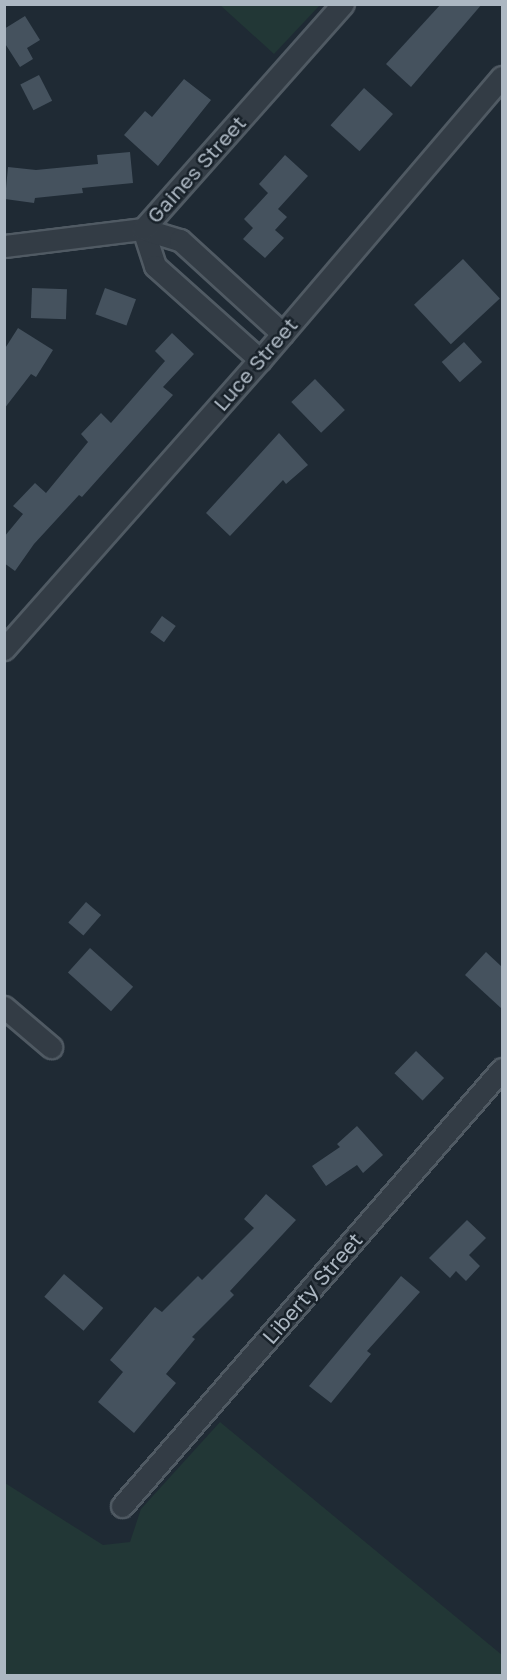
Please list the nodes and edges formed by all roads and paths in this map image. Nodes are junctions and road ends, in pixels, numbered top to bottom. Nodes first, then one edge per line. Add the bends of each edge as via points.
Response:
1 (343, 4) edge
2 (502, 77) edge
3 (143, 230) junction
4 (4, 246) edge
5 (283, 334) junction
6 (260, 360) junction
7 (4, 649) edge
8 (4, 1007) edge
9 (51, 1047) dead end
10 (502, 1070) edge
11 (122, 1506) dead end

1 - 3 street, Gaines Street
2 - 5 street, Luce Street
3 - 4 street, Gaines Street
3 - 5 street via 180,240
3 - 6 street via 155,266
5 - 6 street, Luce Street
6 - 7 street, Luce Street
8 - 9 street
10 - 11 street, Liberty Street

